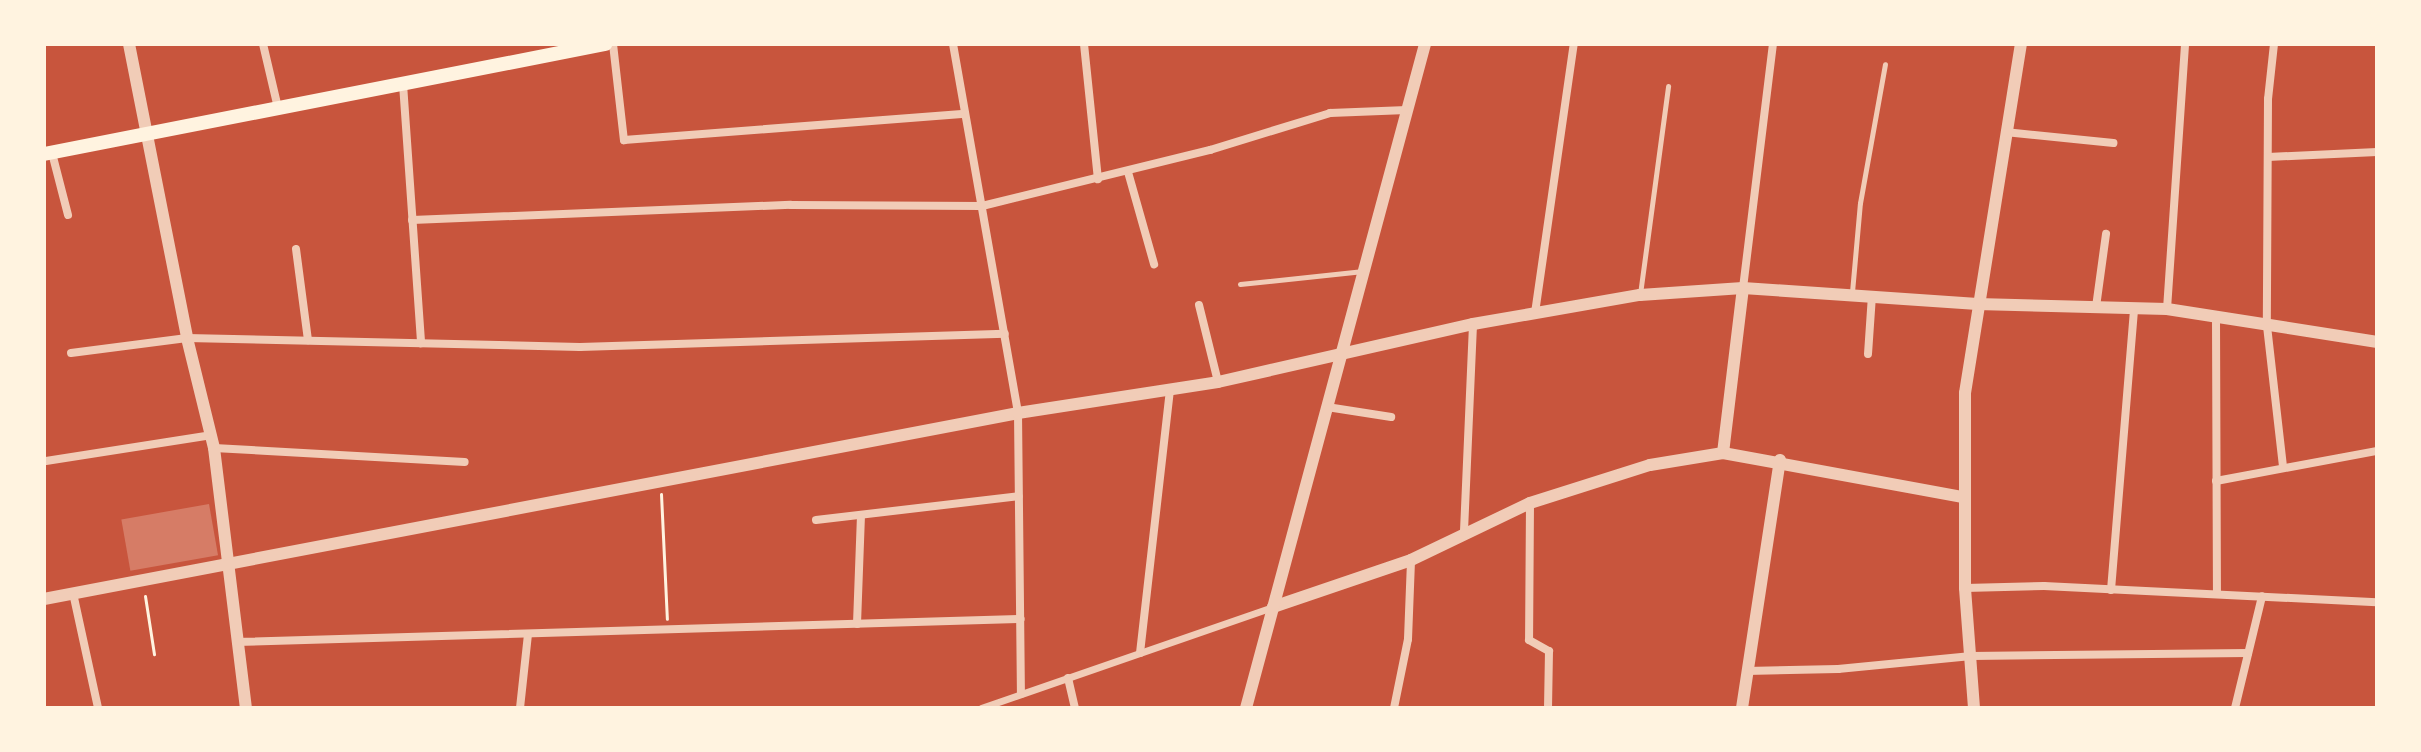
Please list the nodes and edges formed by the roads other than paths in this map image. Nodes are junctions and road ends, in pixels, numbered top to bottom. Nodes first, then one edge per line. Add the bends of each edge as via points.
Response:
1 (129, 44) edge
2 (263, 44) edge
3 (605, 44) edge
4 (613, 44) edge
5 (953, 44) edge
6 (1084, 44) edge
7 (1425, 44) edge
8 (1574, 44) edge
9 (1773, 44) edge
10 (2021, 44) edge
11 (2185, 44) edge
12 (2274, 44) edge
13 (1885, 64) dead end
14 (403, 84) junction
15 (1668, 86) dead end
16 (278, 108) junction
17 (1407, 110) junction
18 (965, 114) junction
19 (2005, 132) junction
20 (147, 134) junction
21 (2113, 143) dead end
22 (2377, 152) edge
23 (48, 154) edge
24 (2268, 157) junction
25 (1128, 172) junction
26 (1098, 179) junction
27 (982, 206) junction
28 (68, 215) dead end
29 (412, 220) junction
30 (2106, 234) dead end
31 (296, 249) dead end
32 (1154, 264) dead end
33 (1364, 271) junction
34 (1240, 284) dead end
35 (1743, 288) junction
36 (1852, 292) junction
37 (1872, 294) junction
38 (1640, 295) junction
39 (1977, 304) junction
40 (1199, 305) dead end
41 (2096, 307) junction
42 (2134, 309) junction
43 (2167, 309) junction
44 (1535, 313) junction
45 (2216, 319) junction
46 (1473, 324) junction
47 (2267, 326) junction
48 (1005, 334) junction
49 (187, 338) junction
50 (308, 340) junction
51 (2377, 342) edge
52 (421, 343) junction
53 (71, 353) dead end
54 (1868, 354) dead end
55 (1341, 355) junction
56 (1218, 382) junction
57 (1170, 391) junction
58 (1327, 407) junction
59 (1018, 413) junction
60 (1391, 417) dead end
61 (213, 442) junction
62 (2377, 451) edge
63 (1723, 453) junction
64 (1780, 460) junction
65 (46, 461) edge
66 (465, 462) dead end
67 (2283, 466) junction
68 (2216, 481) junction
69 (1019, 496) junction
70 (1963, 497) junction
71 (1530, 503) junction
72 (861, 516) junction
73 (816, 520) dead end
74 (1464, 531) junction
75 (1411, 560) junction
76 (230, 563) junction
77 (1965, 588) junction
78 (2111, 590) junction
79 (73, 593) junction
80 (2217, 594) junction
81 (2262, 596) junction
82 (44, 599) edge
83 (2377, 602) edge
84 (1273, 607) junction
85 (1021, 619) junction
86 (857, 624) junction
87 (528, 634) junction
88 (236, 642) junction
89 (1140, 653) junction
90 (2248, 653) junction
91 (1971, 656) junction
92 (1746, 671) junction
93 (1068, 678) junction
94 (1021, 694) junction
95 (98, 708) edge
96 (246, 708) edge
97 (520, 708) edge
98 (981, 708) edge
99 (1075, 708) edge
100 (1246, 708) edge
101 (1394, 708) edge
102 (1548, 708) edge
103 (1742, 708) edge
104 (1974, 708) edge
105 (2235, 708) edge

1 - 20 street
2 - 16 street
3 - 14 main road
4 - 18 street via 624,140
5 - 18 street
6 - 26 street
7 - 17 street
8 - 44 street
9 - 35 street
10 - 19 street
11 - 43 street
12 - 24 street
13 - 36 lane via 1860,203
14 - 16 main road
14 - 29 street
15 - 38 lane
16 - 20 main road
17 - 25 street via 1330,113
17 - 33 street
18 - 27 street
19 - 21 street
19 - 39 street
20 - 23 main road
20 - 49 street
22 - 24 street
23 - 28 street
24 - 47 street
25 - 26 street
25 - 32 street
26 - 27 street
27 - 29 street via 791,205
27 - 48 street
29 - 52 street
30 - 41 street
31 - 50 street
33 - 34 lane
33 - 55 street
35 - 36 street
35 - 38 street
35 - 63 street
36 - 37 street
37 - 39 street
37 - 54 street
38 - 44 street
39 - 41 street
39 - 70 street via 1965,393
40 - 56 street
41 - 42 street
42 - 43 street
42 - 78 street
43 - 45 street
44 - 46 street
45 - 47 street
45 - 68 street
46 - 55 street
46 - 74 street
47 - 51 street
47 - 67 street
48 - 52 street via 580,347
48 - 59 street
49 - 50 street
49 - 53 street
49 - 61 street
50 - 52 street
55 - 56 street
55 - 58 street
56 - 57 street
57 - 59 street
57 - 89 street
58 - 60 street
58 - 84 street
59 - 69 street
59 - 76 street
61 - 65 street
61 - 66 street
61 - 76 street
62 - 67 street
63 - 64 street
63 - 71 street via 1650,465
64 - 70 street
64 - 92 street
67 - 68 street
68 - 80 street
69 - 72 street
69 - 85 street
70 - 77 street
71 - 74 street
71 - 102 street via 1529,640 1549,651
72 - 73 street
72 - 86 street
74 - 75 street
75 - 84 street
75 - 101 street via 1408,639
76 - 79 street
76 - 88 street
77 - 78 street
77 - 91 street
78 - 80 street
79 - 82 street
79 - 95 street
80 - 81 street
81 - 83 street
81 - 90 street
84 - 89 street
84 - 100 street
85 - 86 street
85 - 94 street
86 - 87 street
87 - 88 street
87 - 97 street
88 - 96 street
89 - 93 street
90 - 91 street
90 - 105 street
91 - 92 street via 1838,669
91 - 104 street
92 - 103 street
93 - 94 street
93 - 99 street
94 - 98 street

